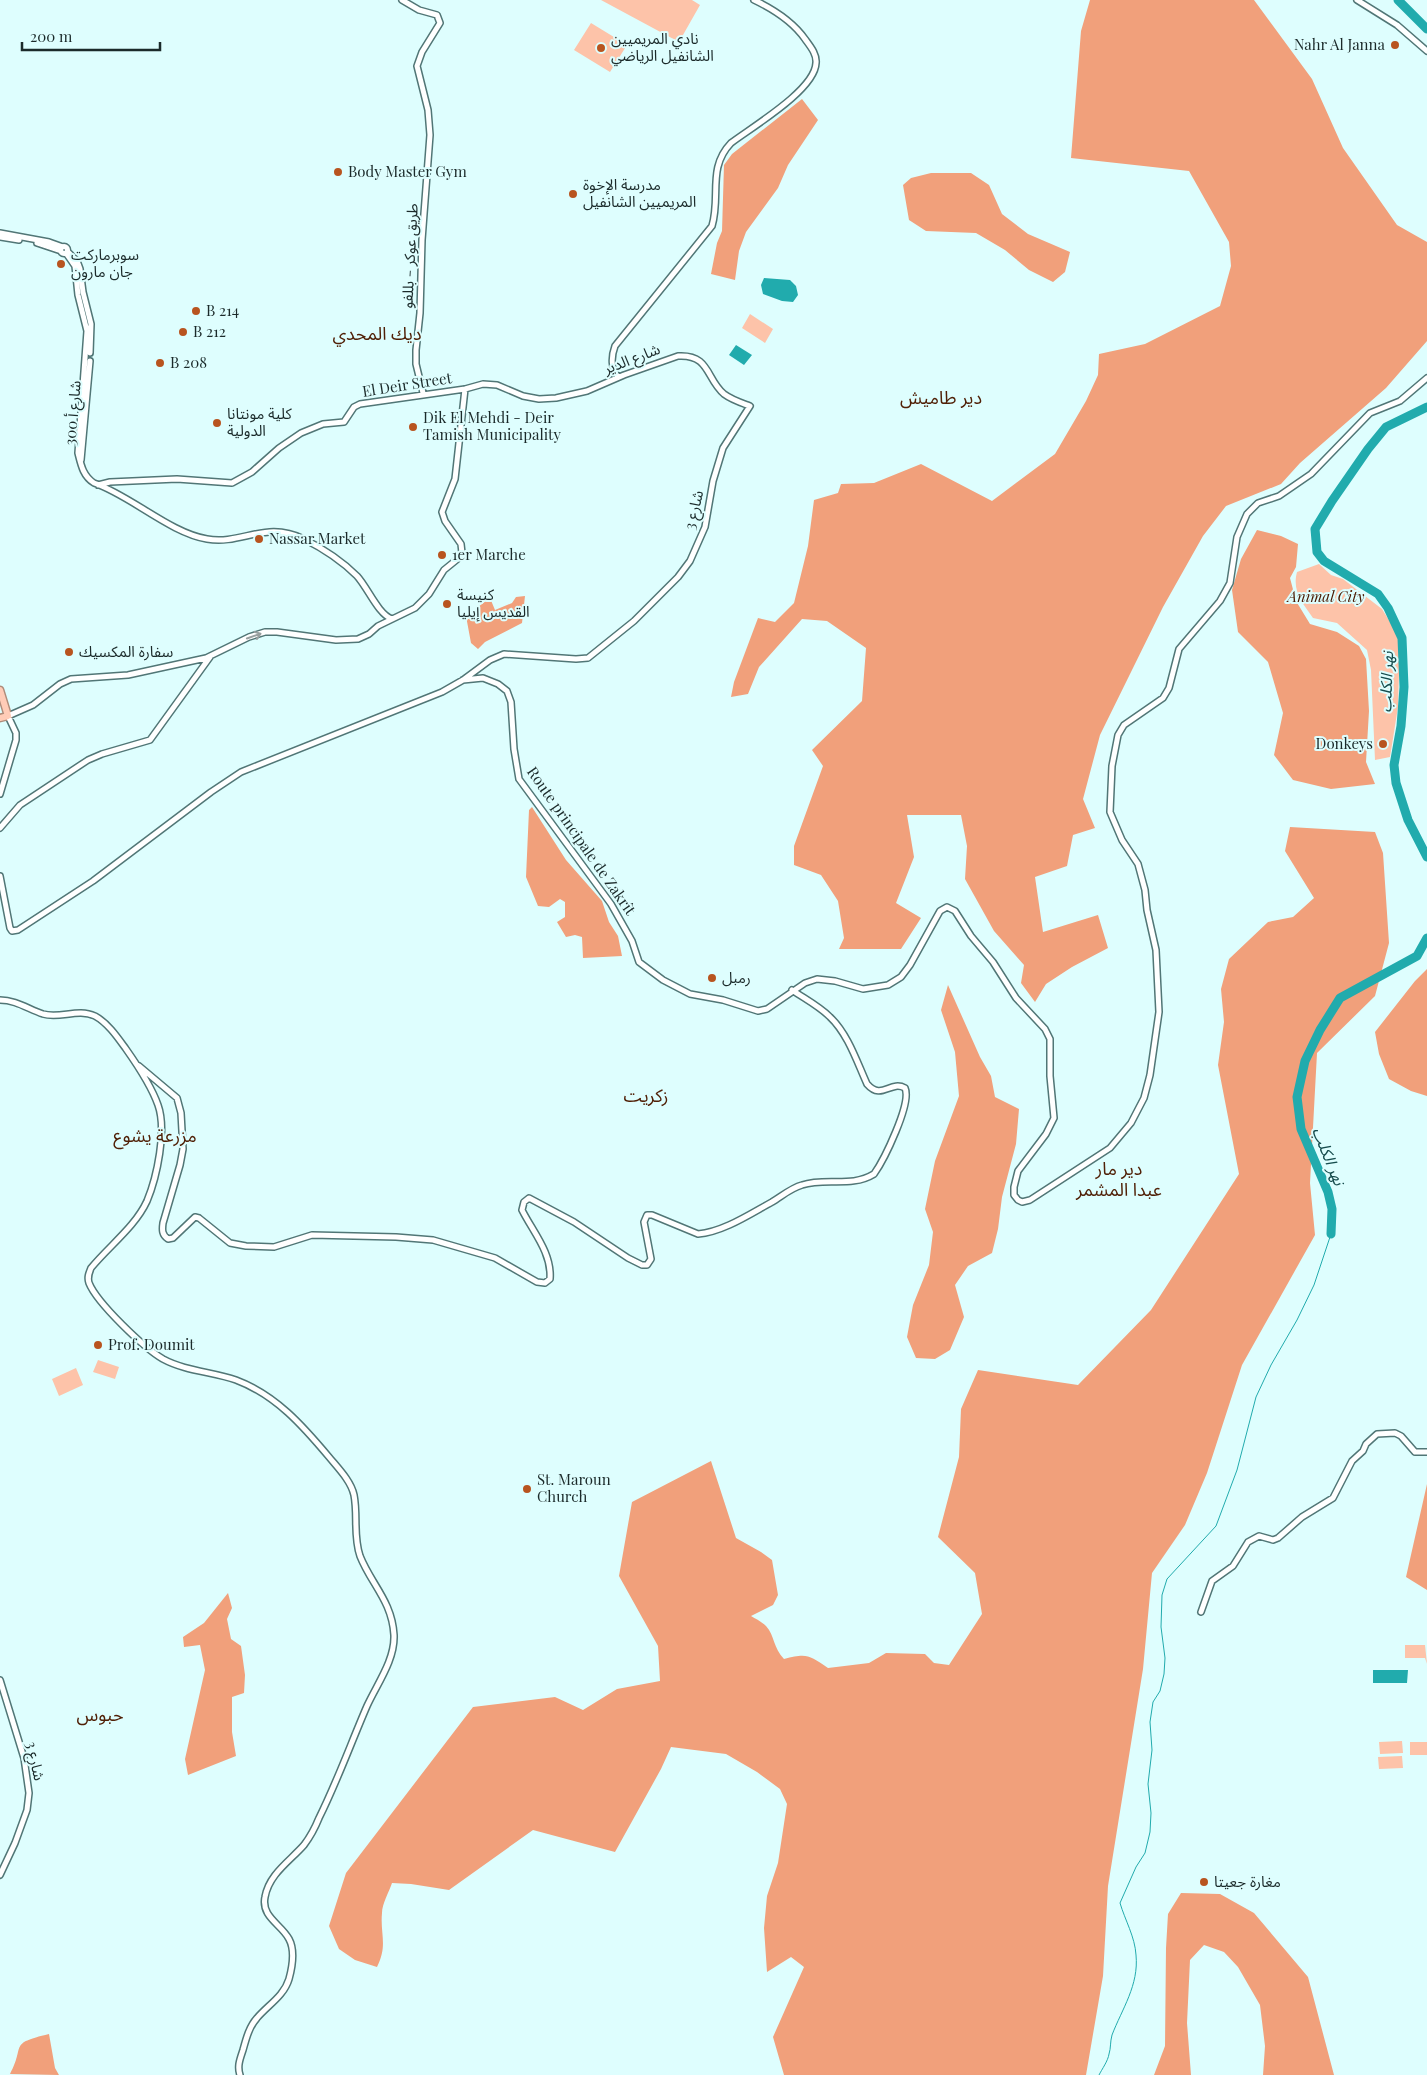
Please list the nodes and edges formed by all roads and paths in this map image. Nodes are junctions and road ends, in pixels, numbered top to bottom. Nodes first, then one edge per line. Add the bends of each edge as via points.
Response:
1 (402, 0) edge
2 (754, 0) edge
3 (1358, 0) edge
4 (1427, 51) edge
5 (0, 235) edge
6 (618, 377) junction
7 (1427, 378) edge
8 (465, 389) junction
9 (506, 390) joint
10 (423, 394) junction
11 (750, 406) joint
12 (98, 485) junction
13 (382, 612) junction
14 (392, 619) junction
15 (378, 626) junction
16 (210, 657) junction
17 (463, 680) junction
18 (0, 690) edge
19 (8, 716) junction
20 (0, 718) edge
21 (0, 794) edge
22 (0, 828) edge
23 (0, 876) edge
24 (792, 990) junction
25 (0, 1000) edge
26 (138, 1065) junction
27 (1427, 1452) edge
28 (1201, 1612) dead end
29 (0, 1680) edge
30 (0, 1875) edge
31 (240, 2075) edge

1 - 10 street, طريق عوكر - بللفو via 437,15 440,23 417,66 428,110 430,134 416,350
2 - 6 street via 796,29 813,51 815,69 809,82 796,95 723,152 716,171 712,226 615,346 612,362
3 - 4 street via 1397,25
5 - 12 street, شارع أ 300 via 49,242 64,251 79,274 89,335 78,453 82,470
6 - 9 street, شارع الدير via 587,391 556,398 539,399
6 - 11 street, شارع الدير via 678,356 691,356 707,368 723,393
7 - 24 street via 1400,400 1370,413 1312,474 1279,496 1258,503 1246,514 1237,537 1230,583 1220,601 1179,649 1170,688 1163,698 1124,724 1116,740 1110,812 1122,840 1138,864 1145,890 1156,950 1159,1012 1144,1098 1131,1123 1110,1148 1030,1200 1022,1202 1016,1199 1014,1187 1018,1171 1054,1118 1050,1039 953,909 940,910 910,965 901,977 888,985 864,989 820,979
8 - 9 street, El Deir Street via 490,384
8 - 10 street, El Deir Street
8 - 14 street via 455,479 442,512 461,544 462,553 444,570 420,604
10 - 12 street, El Deir Street via 360,404 344,422 323,424 301,433 232,484 177,480
11 - 17 street, شارع 3 via 723,448 700,542 683,571 645,610 588,658 504,654
12 - 13 street via 206,539 268,531 286,532 298,537 321,549 354,574
13 - 14 street
13 - 15 street
14 - 15 street
16 -> 15 street via 265,632 348,640 363,637
16 - 19 street via 128,675 67,680 38,701
16 - 22 street via 150,740 88,760 20,804
17 - 23 street, شارع 3 via 433,697 241,772 93,881 19,930 10,928
17 - 24 street, Route principale de Zakrît via 483,678 507,691 519,779 611,904 632,940 639,962 690,994 758,1011 767,1009
18 - 19 highway
19 - 20 highway
19 - 21 street via 16,740
24 - 26 street via 834,1021 869,1087 878,1091 897,1085 906,1091 907,1101 874,1174 852,1182 800,1185 727,1225 698,1234 647,1215 644,1222 651,1259 647,1265 628,1258 574,1222 529,1198 522,1210 547,1258 550,1279 545,1283 537,1282 485,1254 421,1238 312,1235 274,1248 246,1246 230,1243 195,1217 173,1238 164,1237 164,1213 183,1149 180,1103
25 - 26 street via 19,1003 45,1014 74,1012 93,1015 115,1034
26 - 31 street via 160,1112 158,1169 143,1207 92,1268 88,1275 89,1283 116,1318 154,1353 172,1364 238,1381 254,1389 284,1408 320,1445 353,1490 360,1555 382,1594 393,1627 390,1658 319,1819 304,1844 269,1885 265,1908 291,1941 290,1977 286,1989 250,2028 239,2063
27 - 28 street via 1415,1452 1395,1433 1386,1432 1372,1438 1352,1460 1332,1498 1302,1517 1278,1538 1273,1540 1260,1536 1248,1542 1233,1566 1212,1581
29 - 30 street, شارع 3 via 24,1758 29,1793 24,1818

